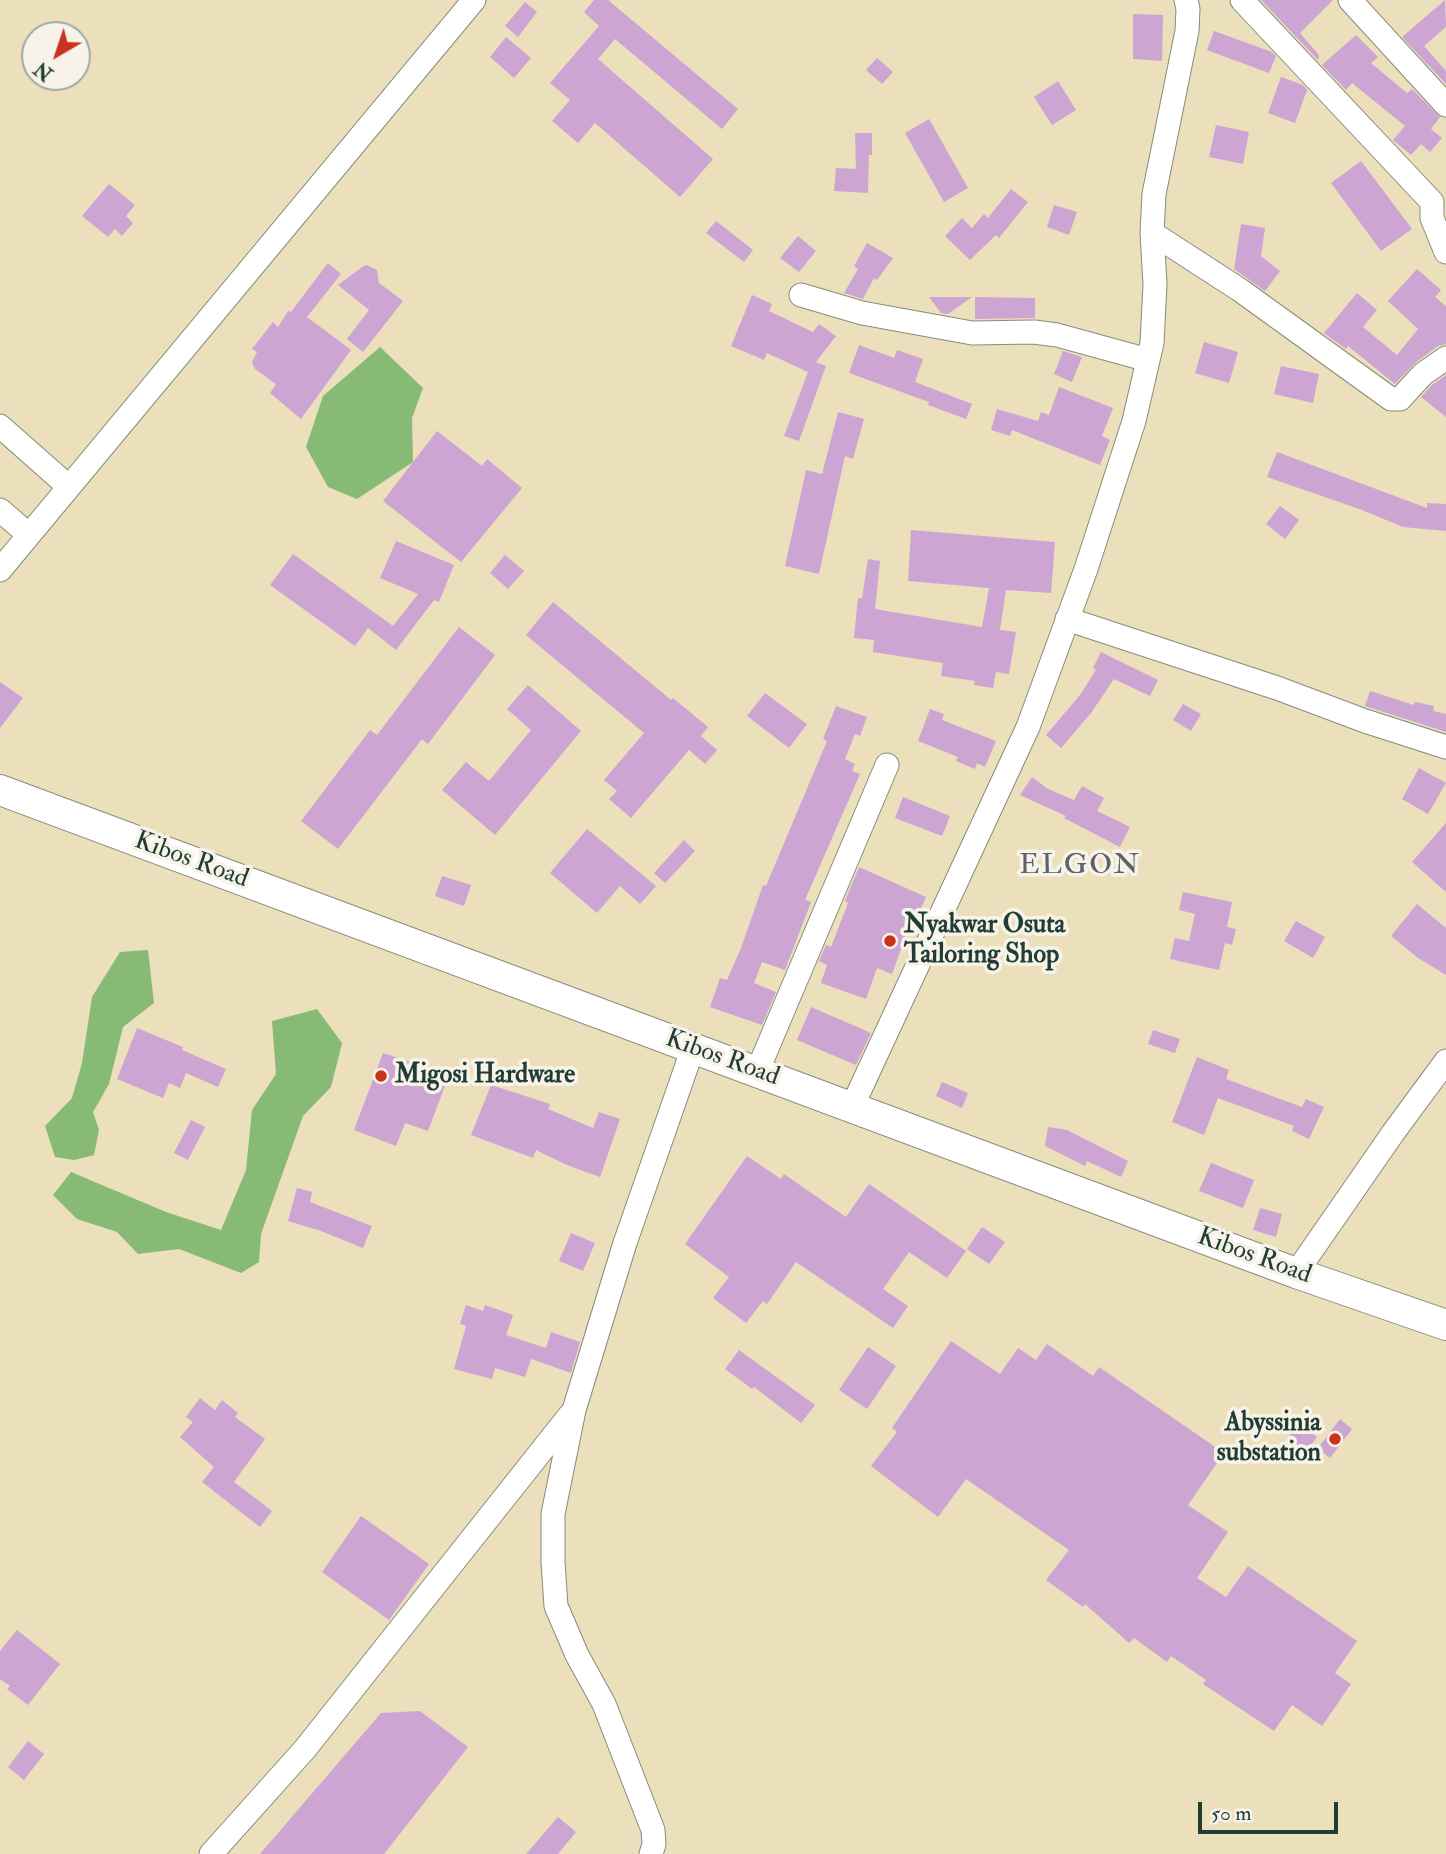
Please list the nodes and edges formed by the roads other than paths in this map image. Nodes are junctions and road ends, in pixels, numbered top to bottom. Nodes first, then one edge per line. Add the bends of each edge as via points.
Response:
1 (474, 0) edge
2 (1242, 0) edge
3 (1350, 0) edge
4 (1191, 3) edge
5 (1446, 105) edge
6 (1439, 197) edge
7 (1152, 233) junction
8 (1446, 252) edge
9 (801, 295) dead end
10 (1446, 358) edge
11 (1148, 360) junction
12 (0, 426) edge
13 (69, 487) junction
14 (0, 509) edge
15 (29, 535) junction
16 (0, 570) edge
17 (1067, 619) junction
18 (1446, 747) edge
19 (887, 765) dead end
20 (0, 790) edge
21 (694, 1048) junction
22 (1446, 1061) edge
23 (757, 1072) junction
24 (852, 1107) junction
25 (1296, 1273) junction
26 (1446, 1325) edge
27 (574, 1410) junction
28 (211, 1854) edge
29 (652, 1854) edge

1 - 13 street
2 - 6 street
3 - 5 street
4 - 7 street via 1153,194
6 - 8 street via 1432,218
7 - 10 street via 1391,399 1400,398
7 - 11 street via 1155,284
9 - 11 street via 862,313 972,333 1057,335
11 - 17 street via 1134,421
12 - 13 street
13 - 15 street
14 - 15 street
15 - 16 street
17 - 18 street
17 - 24 street via 1028,727
19 - 23 street
20 - 21 main road, Kibos Road
21 - 23 main road, Kibos Road
21 - 27 street via 625,1243
22 - 25 street
23 - 24 main road, Kibos Road
24 - 25 main road, Kibos Road
25 - 26 main road, Kibos Road
27 - 28 street via 304,1749
27 - 29 street via 553,1514 556,1606 604,1704 653,1829

